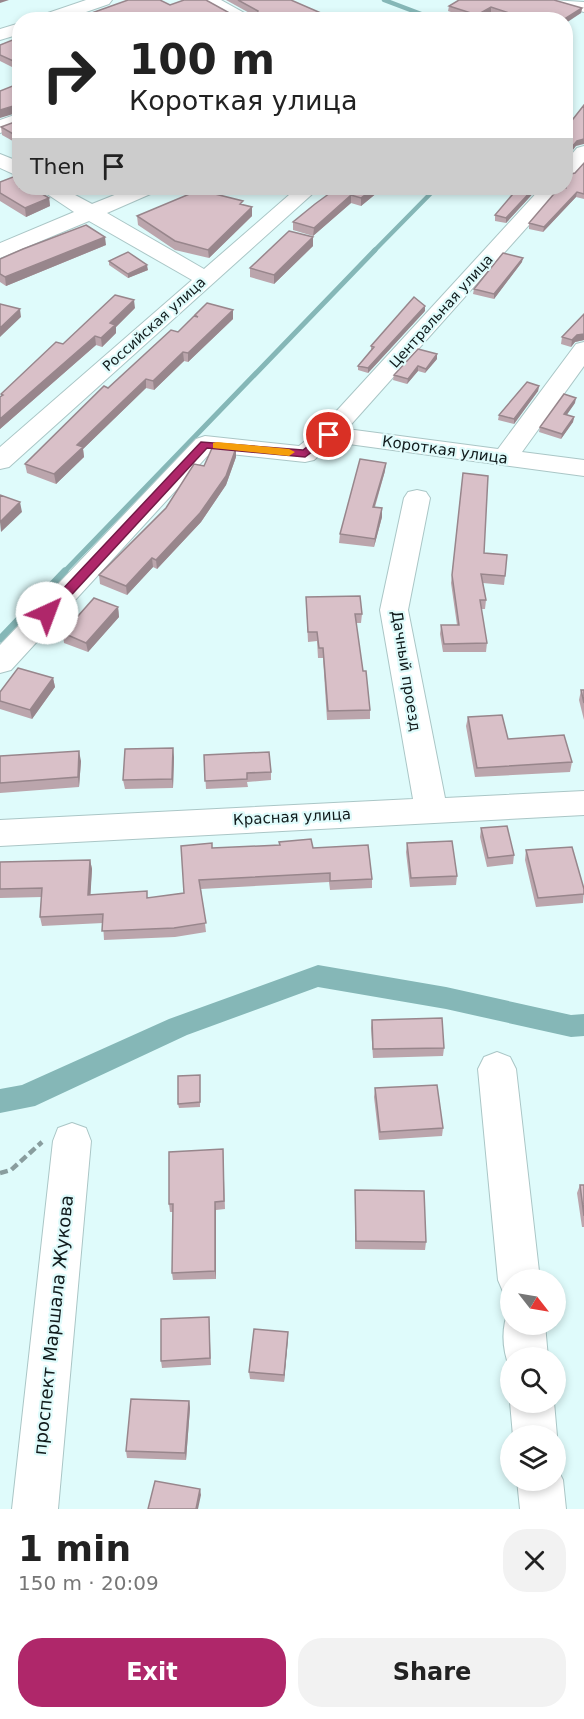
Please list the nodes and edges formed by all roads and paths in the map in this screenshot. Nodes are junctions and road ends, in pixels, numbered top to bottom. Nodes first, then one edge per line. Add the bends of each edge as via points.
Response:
1 (103, 0) edge
2 (207, 0) edge
3 (560, 0) edge
4 (584, 6) edge
5 (54, 12) edge
6 (232, 12) edge
7 (584, 152) edge
8 (573, 165) edge
9 (60, 195) edge
10 (131, 195) edge
11 (301, 195) edge
12 (546, 195) edge
13 (90, 212) junction
14 (0, 251) edge
15 (206, 279) junction
16 (584, 349) edge
17 (329, 435) junction
18 (504, 458) junction
19 (0, 461) edge
20 (584, 468) edge
21 (417, 498) dead end
22 (0, 663) edge
23 (584, 803) edge
24 (430, 809) junction
25 (0, 833) edge
26 (497, 1069) dead end
27 (72, 1141) joint
28 (0, 1173) edge
29 (518, 1269) edge
30 (541, 1491) edge
31 (35, 1509) edge
32 (543, 1509) edge

1 - 5 street
2 - 6 street
3 - 4 street
7 - 8 street
9 - 13 street
10 - 13 street
11 - 15 street, Российская улица
12 - 17 street, Центральная улица
13 - 14 street
13 - 15 street
15 - 19 street, Российская улица
16 - 18 street
17 - 18 street, Короткая улица
17 - 22 street via 305,454 205,444
18 - 20 street, Короткая улица
21 - 24 street, Дачный проезд via 394,610
23 - 24 street, Красная улица
24 - 25 street, Красная улица
26 - 29 street
27 - 28 path via 42,1141 11,1170
27 - 31 street, проспект Маршала Жукова
30 - 32 street

